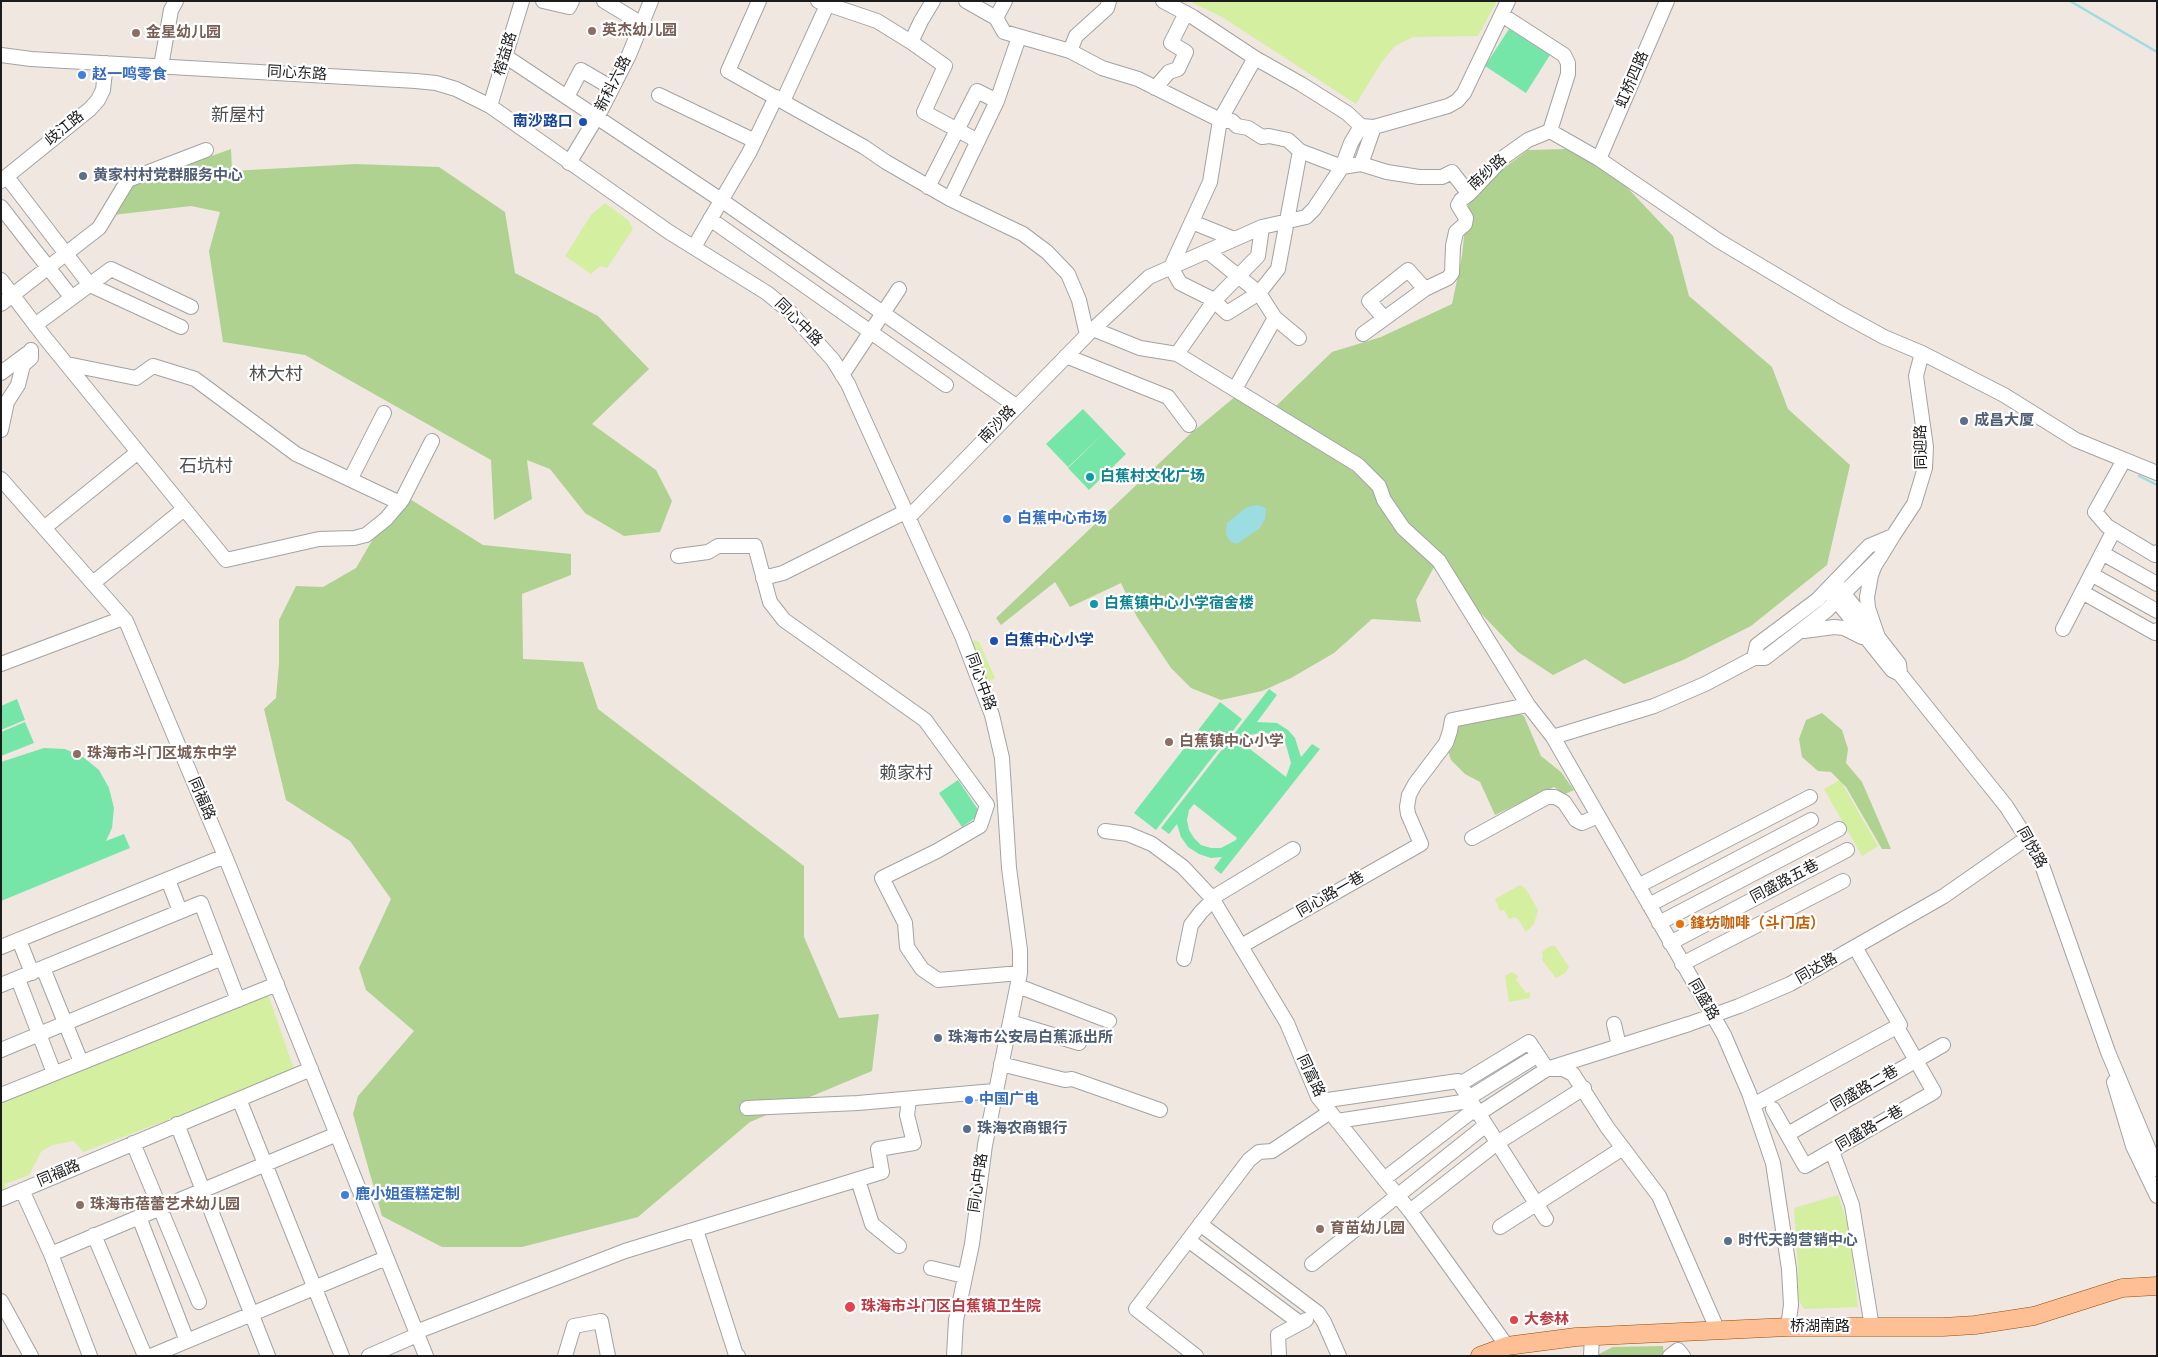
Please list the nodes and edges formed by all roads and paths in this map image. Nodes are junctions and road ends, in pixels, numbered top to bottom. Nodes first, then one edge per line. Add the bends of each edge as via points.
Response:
1 (176, 1) edge
2 (522, 1) edge
3 (543, 1) edge
4 (572, 1) edge
5 (604, 1) edge
6 (651, 1) edge
7 (758, 1) edge
8 (933, 1) edge
9 (966, 1) edge
10 (1005, 1) edge
11 (1109, 1) edge
12 (1163, 1) edge
13 (1508, 1) edge
14 (1667, 1) edge
15 (825, 3) edge
16 (1186, 13) junction
17 (1502, 15) junction
18 (996, 18) junction
19 (642, 24) junction
20 (1019, 37) junction
21 (911, 42) junction
22 (1070, 51) junction
23 (1, 55) edge
24 (505, 56) junction
25 (1255, 58) junction
26 (106, 63) junction
27 (162, 66) junction
28 (612, 88) junction
29 (1155, 88) junction
30 (660, 95) dead end
31 (567, 97) junction
32 (780, 99) junction
33 (997, 101) junction
34 (490, 106) junction
35 (597, 117) junction
36 (1220, 120) junction
37 (1368, 126) junction
38 (957, 130) junction
39 (1550, 131) junction
40 (755, 141) junction
41 (978, 141) junction
42 (206, 150) dead end
43 (1300, 151) junction
44 (1599, 159) junction
45 (569, 163) junction
46 (1361, 164) junction
47 (1342, 167) junction
48 (4, 179) edge
49 (928, 186) junction
50 (1469, 194) junction
51 (950, 199) junction
52 (721, 200) junction
53 (1, 207) edge
54 (710, 219) junction
55 (1192, 222) junction
56 (1287, 222) junction
57 (1262, 227) junction
58 (1234, 239) junction
59 (694, 247) junction
60 (1207, 251) junction
61 (66, 254) junction
62 (1171, 267) junction
63 (48, 268) junction
64 (1238, 276) junction
65 (1, 280) edge
66 (90, 285) junction
67 (900, 289) dead end
68 (1425, 289) junction
69 (1259, 293) junction
70 (13, 295) junction
71 (72, 298) junction
72 (1214, 301) junction
73 (1, 304) edge
74 (191, 306) dead end
75 (883, 313) junction
76 (1275, 318) junction
77 (1384, 318) junction
78 (35, 325) junction
79 (181, 327) dead end
80 (871, 332) junction
81 (1090, 332) junction
82 (1363, 334) dead end
83 (1299, 338) dead end
84 (46, 339) junction
85 (31, 350) junction
86 (1922, 353) junction
87 (1177, 354) junction
88 (1066, 356) junction
89 (67, 364) junction
90 (1, 373) edge
91 (842, 375) junction
92 (946, 385) dead end
93 (1235, 389) junction
94 (1016, 406) junction
95 (384, 413) dead end
96 (1189, 425) dead end
97 (1, 430) edge
98 (432, 441) dead end
99 (138, 452) junction
100 (2124, 460) junction
101 (2157, 473) edge
102 (351, 478) junction
103 (1, 480) edge
104 (400, 503) junction
105 (184, 509) junction
106 (908, 514) junction
107 (44, 528) junction
108 (2114, 530) junction
109 (1893, 536) junction
110 (2157, 552) edge
111 (2102, 553) junction
112 (678, 556) dead end
113 (1881, 556) junction
114 (2091, 574) junction
115 (763, 578) junction
116 (93, 583) junction
117 (2157, 584) edge
118 (1836, 592) junction
119 (2082, 592) junction
120 (2157, 611) edge
121 (123, 618) junction
122 (2063, 629) dead end
123 (2157, 630) edge
124 (1793, 636) junction
125 (1874, 640) junction
126 (1754, 658) junction
127 (1, 664) edge
128 (1528, 705) junction
129 (1553, 737) junction
130 (1810, 797) dead end
131 (984, 815) junction
132 (1598, 816) junction
133 (1811, 820) dead end
134 (1006, 821) junction
135 (1839, 829) dead end
136 (1105, 832) dead end
137 (1472, 838) dead end
138 (2027, 838) junction
139 (1293, 849) dead end
140 (1848, 850) dead end
141 (225, 856) junction
142 (168, 880) junction
143 (1842, 881) dead end
144 (1638, 886) junction
145 (1212, 899) junction
146 (1649, 905) junction
147 (180, 911) junction
148 (1659, 923) junction
149 (19, 940) junction
150 (1670, 943) junction
151 (1241, 946) junction
152 (1, 947) edge
153 (1855, 947) junction
154 (222, 958) junction
155 (1184, 959) dead end
156 (1682, 964) junction
157 (37, 971) junction
158 (18, 979) junction
159 (1019, 979) junction
160 (277, 984) junction
161 (1, 985) edge
162 (238, 1000) junction
163 (1713, 1016) junction
164 (1109, 1021) dead end
165 (1010, 1022) junction
166 (66, 1023) junction
167 (1614, 1024) dead end
168 (40, 1034) junction
169 (1901, 1034) dead end
170 (1079, 1043) dead end
171 (1942, 1045) dead end
172 (1618, 1046) junction
173 (1, 1050) edge
174 (2108, 1052) junction
175 (1538, 1055) junction
176 (1916, 1060) junction
177 (81, 1062) junction
178 (1001, 1064) junction
179 (311, 1069) junction
180 (1547, 1069) junction
181 (54, 1073) junction
182 (1460, 1084) junction
183 (1584, 1088) junction
184 (2, 1092) edge
185 (994, 1092) junction
186 (239, 1099) junction
187 (909, 1100) junction
188 (1321, 1101) junction
189 (1758, 1103) dead end
190 (747, 1108) dead end
191 (1774, 1109) dead end
192 (1160, 1110) dead end
193 (1477, 1111) junction
194 (1333, 1116) junction
195 (177, 1124) junction
196 (337, 1134) junction
197 (1788, 1134) junction
198 (133, 1143) junction
199 (1498, 1143) junction
200 (1623, 1148) junction
201 (1832, 1151) junction
202 (265, 1164) junction
203 (2157, 1169) edge
204 (1384, 1179) junction
205 (858, 1180) junction
206 (22, 1190) junction
207 (203, 1190) junction
208 (1397, 1196) junction
209 (2157, 1196) edge
210 (1, 1199) edge
211 (1535, 1202) junction
212 (160, 1208) junction
213 (1410, 1211) junction
214 (139, 1217) junction
215 (1546, 1219) dead end
216 (1200, 1224) junction
217 (1500, 1227) dead end
218 (696, 1230) junction
219 (94, 1236) junction
220 (1188, 1240) junction
221 (899, 1246) dead end
222 (51, 1254) junction
223 (386, 1258) junction
224 (1312, 1264) dead end
225 (932, 1268) dead end
226 (964, 1276) junction
227 (2157, 1286) edge
228 (314, 1288) junction
229 (1, 1300) edge
230 (199, 1302) dead end
231 (1318, 1313) junction
232 (252, 1314) junction
233 (1300, 1323) junction
234 (1788, 1327) junction
235 (1872, 1327) junction
236 (1718, 1331) junction
237 (417, 1334) junction
238 (1592, 1336) junction
239 (1508, 1346) junction
240 (180, 1347) edge
241 (31, 1356) edge
242 (90, 1356) edge
243 (145, 1356) edge
244 (150, 1356) edge
245 (268, 1356) edge
246 (342, 1356) edge
247 (369, 1356) edge
248 (426, 1356) edge
249 (565, 1356) edge
250 (608, 1356) edge
251 (738, 1356) edge
252 (954, 1356) edge
253 (1196, 1356) edge
254 (1279, 1356) edge
255 (1339, 1356) edge
256 (1480, 1356) edge
257 (1591, 1356) edge
258 (1670, 1356) edge
259 (1683, 1356) edge

1 - 27 street via 171,10
2 - 24 street, 榕益路
3 - 4 street via 569,7
5 - 19 street
6 - 19 street, 新科六路
7 - 32 street via 728,71
8 - 21 street
9 - 18 street
10 - 18 street
11 - 22 street via 1107,8 1076,36
12 - 16 street
13 - 17 street
14 - 44 street, 虹桥四路
15 - 21 street via 877,21
15 - 32 street
16 - 25 street
16 - 29 street via 1172,43 1186,52 1178,69 1169,72
17 - 37 street via 1457,101
17 - 39 street via 1564,55 1568,63 1568,74
18 - 20 street via 1004,32
19 - 28 street, 新科六路
20 - 22 street
20 - 33 street
21 - 38 street via 945,66 924,112
22 - 29 street via 1102,68
23 - 26 street, 同心东路
24 - 31 street
24 - 34 street, 榕益路
25 - 36 street
25 - 37 street
26 - 27 street, 同心东路
26 - 48 street, 歧江路 via 103,90 98,100
27 - 34 street, 同心东路 via 416,80 456,89
28 - 31 street via 581,70
28 - 35 street, 新科六路
29 - 36 street
30 - 40 street
31 - 35 street
32 - 40 street
32 - 49 street
33 - 38 street via 977,91
33 - 41 street
34 - 45 street, 同心东路
35 - 45 street, 新科六路
35 - 52 street
36 - 43 street via 1232,121 1262,137 1288,140
36 - 55 street via 1210,182
37 - 46 street
37 - 47 street, 南沙路 via 1351,143
38 - 41 street
38 - 49 street
39 - 44 street
39 - 50 street, 南纱路 via 1528,140 1504,157
40 - 52 street
41 - 51 street
42 - 61 street via 128,180 99,228
43 - 47 street
43 - 56 street
44 - 86 street via 1743,256 1884,337
45 - 59 street, 同心中路
46 - 47 street, 南纱路
46 - 50 street, 南纱路 via 1419,178 1442,177 1452,172
47 - 56 street, 南沙路 via 1306,218
48 - 61 street
49 - 51 street
50 - 68 street via 1458,205 1466,218 1465,224 1456,232 1452,273
51 - 81 street via 1023,234 1047,252 1068,274
52 - 54 street
52 - 75 street
53 - 63 street
54 - 59 street
54 - 80 street
55 - 58 street
55 - 62 street
56 - 57 street, 南沙路
56 - 69 street via 1278,269
57 - 58 street, 南沙路
57 - 64 street via 1258,256
58 - 60 street, 南沙路
59 - 91 street, 同心中路 via 767,293 789,311 822,345
60 - 62 street, 南沙路
60 - 64 street
61 - 63 street
61 - 66 street
62 - 72 street via 1180,283
62 - 81 street, 南沙路 via 1148,277
63 - 70 street
63 - 71 street
64 - 69 street
64 - 72 street
65 - 70 street
66 - 71 street
66 - 74 street via 111,269
66 - 79 street
67 - 75 street
68 - 77 street
68 - 77 street via 1408,270 1369,301
69 - 72 street via 1227,313
69 - 76 street
70 - 73 street
70 - 78 street
71 - 78 street
72 - 87 street
75 - 80 street
75 - 94 street
76 - 83 street
76 - 93 street
77 - 82 street
78 - 84 street
80 - 91 street
80 - 92 street
81 - 87 street via 1140,348
81 - 88 street, 南沙路
84 - 85 street
84 - 89 street
85 - 90 street
85 - 97 street via 31,358 23,365 18,385 7,402
86 - 100 street via 2004,395 2076,440
86 - 109 street, 同迎路 via 1916,376 1926,447 1925,468 1914,504
87 - 93 street, 同盛路
88 - 94 street, 南沙路
88 - 96 street via 1168,397
89 - 99 street
89 - 102 street via 136,378 153,366 195,379 296,454
91 - 106 street, 同心中路
93 - 128 street, 同盛路 via 1358,464 1369,474 1404,528 1439,561
94 - 106 street, 南沙路
95 - 102 street
98 - 104 street
99 - 105 street
99 - 107 street
100 - 101 street
100 - 108 street via 2096,512
102 - 104 street
103 - 107 street, 同福路
104 - 105 street via 377,528 361,537 318,538 226,560
105 - 116 street
106 - 115 street, 南沙路 via 783,573
106 - 134 street, 同心中路 via 962,636 992,715 1002,758
107 - 116 street, 同福路
108 - 110 street via 2155,555
108 - 111 street
109 - 113 street, 同迎路
109 - 118 street via 1869,546
111 - 114 street
111 - 117 street
112 - 115 street via 708,552 718,546 755,546
113 - 118 street
113 - 125 street via 1867,597
114 - 119 street
114 - 120 street
115 - 131 street via 770,602 784,620 924,720 987,805
116 - 121 street, 同福路
118 - 124 street via 1826,611
118 - 125 street, 同悦路
118 - 126 street via 1817,600 1757,645
119 - 122 street
119 - 123 street via 2155,632
121 - 127 street
121 - 141 street, 同福路
124 - 125 street via 1813,629 1834,627
124 - 126 street via 1765,658
125 - 138 street, 同悦路 via 1892,670 1900,674 2006,806
126 - 129 street via 1706,684 1654,706
128 - 129 street, 同盛路
128 - 151 street, 同心路一巷 via 1452,720 1446,743 1409,795 1408,814 1421,844
129 - 132 street, 同盛路
130 - 144 street
131 - 134 street
131 - 159 street via 980,826 882,878 905,923 910,954 929,975 938,980
132 - 137 street via 1582,823 1576,820 1564,802 1546,797
132 - 144 street, 同盛路
133 - 146 street
134 - 159 street, 同心中路 via 1020,950
135 - 148 street
136 - 145 street, 同富路 via 1128,834 1152,844 1182,867
138 - 153 street, 同达路 via 1944,896
138 - 174 street, 同悦路 via 2039,857
139 - 145 street
140 - 150 street, 同盛路五巷
141 - 142 street
141 - 160 street, 同福路
142 - 147 street
142 - 149 street
143 - 156 street
144 - 146 street, 同盛路
145 - 151 street, 同富路
145 - 155 street via 1190,925
146 - 148 street, 同盛路
147 - 154 street via 201,903
147 - 157 street
148 - 150 street, 同盛路
149 - 152 street
149 - 157 street
150 - 156 street, 同盛路
151 - 188 street, 同富路 via 1287,1023
153 - 163 street, 同达路 via 1790,984
153 - 189 street via 1900,1024
154 - 162 street
154 - 166 street
156 - 163 street, 同盛路
157 - 158 street
157 - 166 street
158 - 161 street
158 - 168 street
159 - 164 street
159 - 165 street, 同心中路
160 - 162 street
160 - 179 street, 同福路
162 - 177 street
163 - 172 street, 同达路
163 - 234 street, 同盛路 via 1749,1093 1773,1163 1790,1269
165 - 170 street
165 - 178 street, 同心中路
166 - 168 street
166 - 177 street
167 - 172 street
168 - 173 street
168 - 181 street
169 - 176 street
171 - 176 street, 同盛路二巷
172 - 180 street, 同达路
174 - 203 street, 同悦路
174 - 209 street, 同悦路 via 2133,1146
175 - 180 street
175 - 182 street via 1529,1042
175 - 193 street
176 - 197 street, 同盛路二巷
176 - 201 street, 同盛路一巷 via 1934,1092
177 - 181 street
178 - 185 street, 同心中路
178 - 192 street via 1072,1079
179 - 186 street, 同福路
179 - 196 street, 同福路
180 - 183 street via 1563,1069 1573,1074
180 - 193 street, 同达路
181 - 184 street
182 - 188 street
182 - 193 street
183 - 199 street
183 - 200 street
185 - 187 street
185 - 226 street, 同心中路 via 972,1244
186 - 195 street, 同福路
186 - 202 street
187 - 190 street
187 - 205 street via 907,1114 914,1143 878,1149 882,1172
188 - 194 street, 同富路
191 - 197 street
193 - 194 street via 1462,1102
193 - 199 street
193 - 204 street
193 - 208 street
194 - 204 street, 同富路
194 - 216 street via 1249,1160
195 - 198 street, 同福路
195 - 207 street
196 - 202 street
196 - 223 street, 同福路
197 - 201 street, 同盛路一巷 via 1805,1166
198 - 206 street, 同福路
198 - 212 street
199 - 211 street
199 - 213 street
200 - 211 street
200 - 236 street via 1665,1207
201 - 235 street via 1852,1204
202 - 207 street
202 - 228 street
204 - 208 street, 同富路
205 - 218 street
205 - 221 street via 872,1224
206 - 210 street, 同福路
206 - 222 street
207 - 212 street
207 - 232 street
208 - 213 street, 同富路
208 - 224 street
211 - 215 street
211 - 217 street
212 - 214 street
212 - 230 street
213 - 239 street, 同富路
214 - 219 street
214 - 240 street
216 - 220 street
216 - 231 street
218 - 237 street via 616,1254
218 - 251 street
219 - 222 street
219 - 243 street
220 - 233 street
220 - 253 street via 1136,1309
222 - 242 street
223 - 228 street
223 - 237 street, 同福路
225 - 226 street
226 - 252 street, 同心中路
227 - 235 main road, 桥湖南路 via 2104,1292 2056,1309 2007,1321 1944,1327
228 - 232 street
228 - 246 street
229 - 241 street
231 - 233 street
231 - 255 street
232 - 240 street
232 - 245 street
233 - 254 street via 1278,1335
234 - 235 main road, 桥湖南路
234 - 236 main road, 桥湖南路
236 - 238 main road, 桥湖南路
237 - 247 street
237 - 248 street, 同福路
238 - 239 main road, 桥湖南路
238 - 257 street
239 - 256 main road, 桥湖南路
240 - 244 street
249 - 250 street via 574,1326 601,1321
258 - 259 street via 1678,1350

